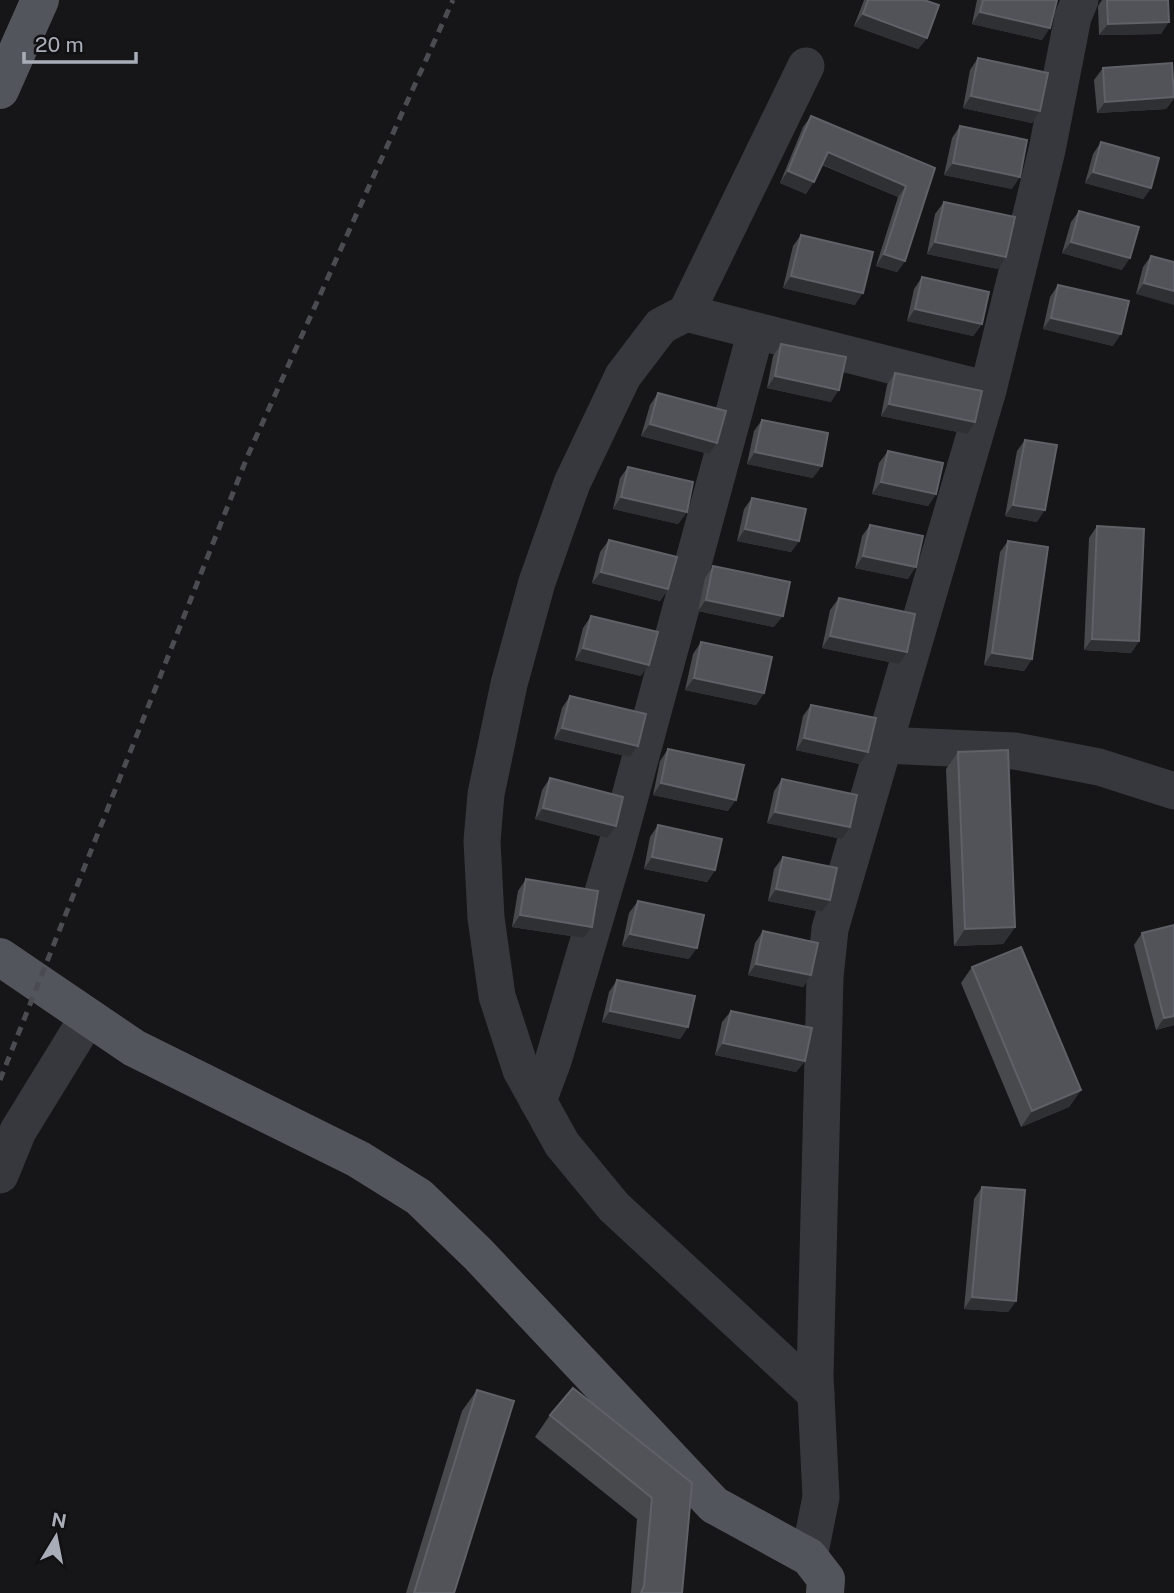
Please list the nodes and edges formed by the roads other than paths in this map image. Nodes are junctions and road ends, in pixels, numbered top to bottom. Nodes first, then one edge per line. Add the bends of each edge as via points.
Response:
1 (40, 0) edge
2 (1080, 0) edge
3 (806, 66) dead end
4 (0, 90) edge
5 (686, 313) junction
6 (756, 331) junction
7 (988, 390) junction
8 (884, 745) junction
9 (1174, 791) edge
10 (0, 957) edge
11 (88, 1017) junction
12 (538, 1101) junction
13 (0, 1175) edge
14 (816, 1394) junction
15 (809, 1557) junction
16 (825, 1593) edge

1 - 4 main road
2 - 7 street
3 - 5 street
5 - 6 street
5 - 12 street via 661,326 623,376 572,483 537,582 486,794 482,841 486,918 498,996 521,1070
6 - 7 street
6 - 12 street via 616,848
7 - 8 street
8 - 9 street via 1015,751 1099,767
8 - 14 street via 831,929 825,977
10 - 11 main road
11 - 13 street via 18,1131
11 - 15 main road via 134,1048 358,1159 419,1197 714,1505
12 - 14 street via 562,1144 614,1207
14 - 15 street via 821,1497
15 - 16 main road via 826,1579

